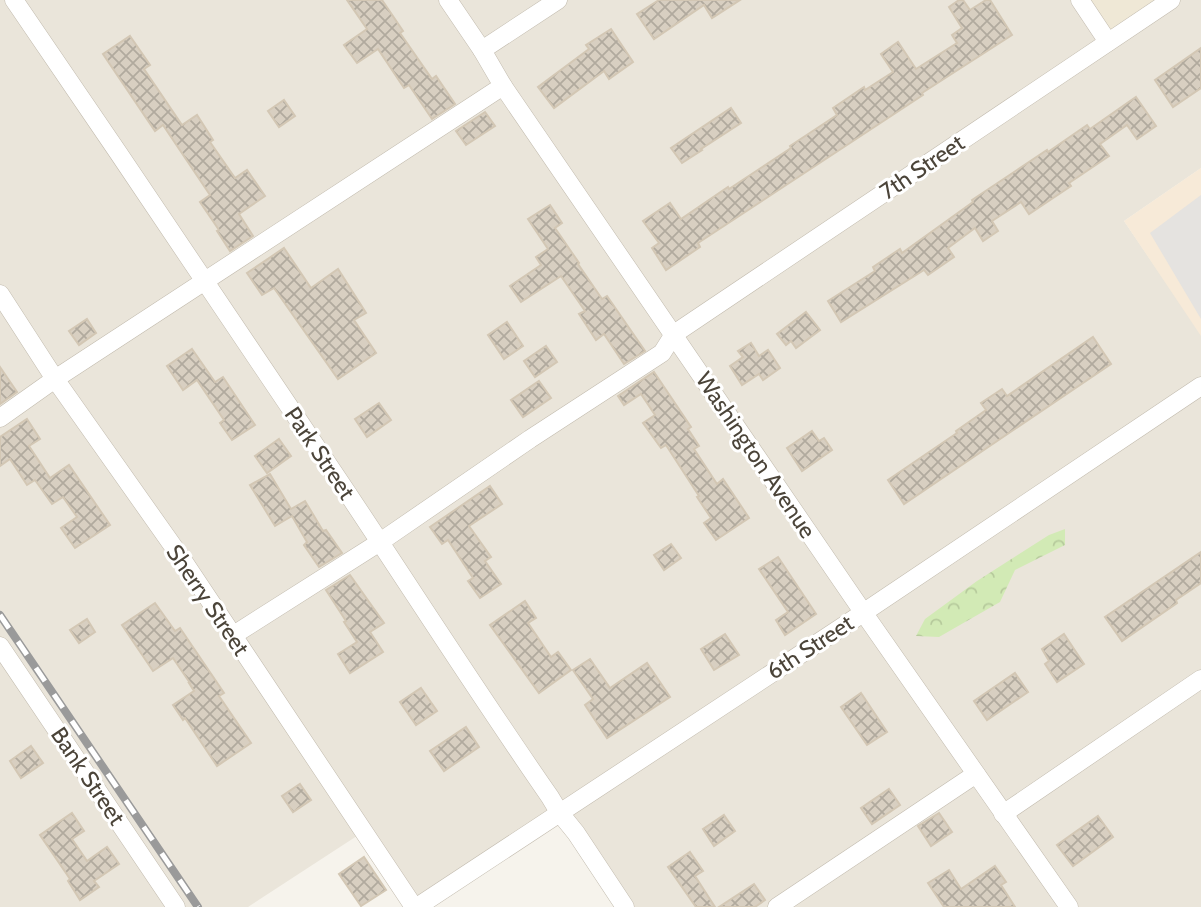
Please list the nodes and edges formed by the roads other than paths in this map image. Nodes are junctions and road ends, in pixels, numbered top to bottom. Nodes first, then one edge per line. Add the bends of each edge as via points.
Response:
1 (14, 0) edge
2 (448, 0) edge
3 (558, 0) edge
4 (1080, 0) edge
5 (1171, 0) edge
6 (1108, 42) junction
7 (482, 50) junction
8 (503, 86) junction
9 (205, 280) junction
10 (0, 294) edge
11 (674, 334) junction
12 (55, 379) junction
13 (1201, 386) edge
14 (0, 418) edge
15 (380, 542) junction
16 (863, 612) junction
17 (232, 636) junction
18 (0, 646) edge
19 (1201, 680) edge
20 (976, 774) junction
21 (559, 813) junction
22 (1003, 814) junction
23 (176, 907) edge
24 (416, 907) edge
25 (625, 907) edge
26 (777, 907) edge
27 (1069, 907) edge

1 - 9 street, Park Street
2 - 7 street, Washington Avenue
3 - 7 street
4 - 6 street
5 - 6 street, 7th Street
6 - 11 street, 7th Street
7 - 8 street, Washington Avenue
8 - 9 street
8 - 11 street, Washington Avenue
9 - 12 street
9 - 15 street, Park Street
10 - 12 street, Sherry Street
11 - 15 street, 7th Street via 662,353
11 - 16 street, Washington Avenue
12 - 14 street
12 - 17 street, Sherry Street
13 - 16 street, 6th Street
15 - 17 street, 7th Street
15 - 21 street, Park Street
16 - 20 street, Washington Avenue
16 - 21 street, 6th Street
17 - 24 street, Sherry Street
18 - 23 street, Bank Street
19 - 22 street
20 - 22 street, Washington Avenue
20 - 26 street
21 - 24 street, 6th Street
21 - 25 street, Park Street
22 - 27 street, Washington Avenue

